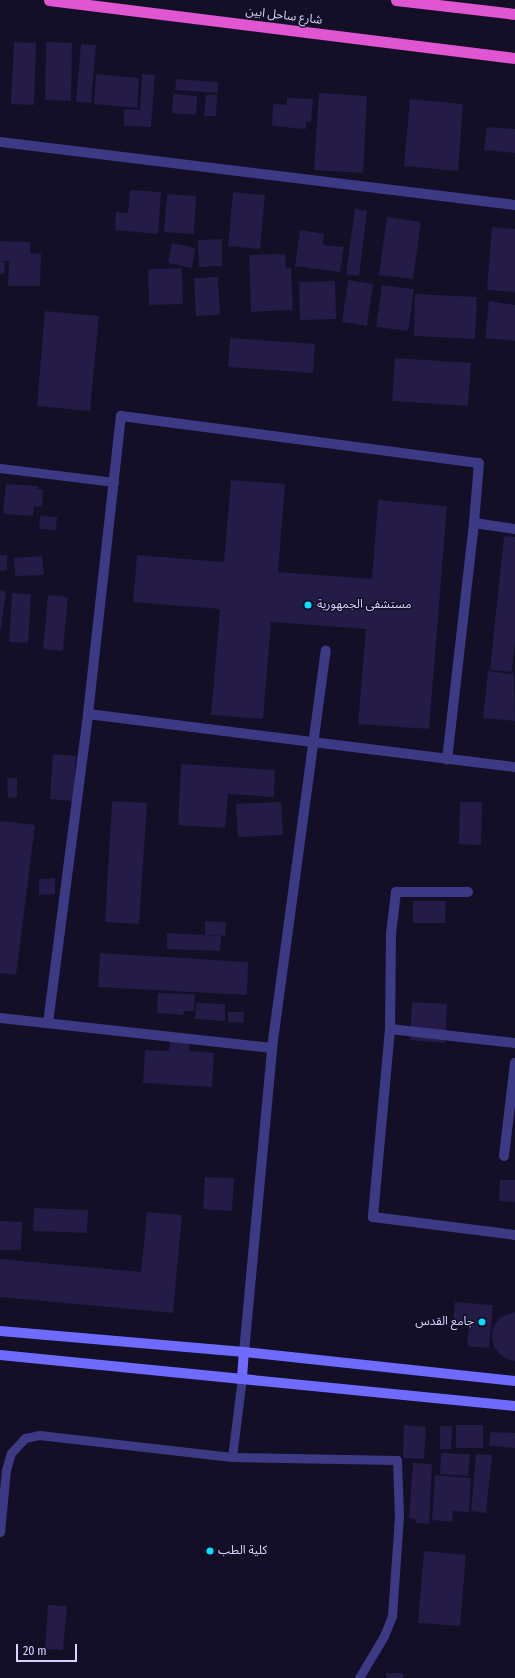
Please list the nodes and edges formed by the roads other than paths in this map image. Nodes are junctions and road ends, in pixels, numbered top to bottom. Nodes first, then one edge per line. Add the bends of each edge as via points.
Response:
1 (49, 0) edge
2 (396, 0) edge
3 (515, 14) edge
4 (515, 58) edge
5 (0, 142) edge
6 (515, 205) edge
7 (0, 468) edge
8 (114, 482) junction
9 (474, 523) junction
10 (515, 529) edge
11 (326, 651) dead end
12 (88, 714) junction
13 (312, 743) junction
14 (447, 759) junction
15 (515, 767) edge
16 (468, 892) dead end
17 (0, 1018) edge
18 (48, 1023) junction
19 (390, 1029) junction
20 (515, 1043) edge
21 (272, 1048) junction
22 (515, 1063) edge
23 (504, 1156) dead end
24 (515, 1235) edge
25 (0, 1331) edge
26 (244, 1352) junction
27 (0, 1355) edge
28 (242, 1378) junction
29 (515, 1381) edge
30 (515, 1406) edge
31 (232, 1457) junction
32 (0, 1532) edge
33 (359, 1678) edge

1 - 4 highway, شارع ساحل ابين
2 - 3 highway
5 - 6 street
7 - 8 lane
8 - 9 street via 121,416 479,463
8 - 12 street
9 - 10 street
9 - 14 street
11 - 13 street
12 - 13 street
12 - 18 street
13 - 14 street
13 - 21 street
14 - 15 street
16 - 19 street via 396,892 391,934
17 - 18 street
18 - 21 street
19 - 20 street
19 - 24 street via 373,1217
21 - 26 street
22 - 23 street
25 - 26 main road
26 - 28 main road
26 - 29 main road
27 - 28 main road
28 - 30 main road
28 - 31 lane
31 - 32 lane via 39,1435 25,1438 11,1453 6,1470
31 - 33 lane via 397,1460 399,1516 392,1616 384,1636

